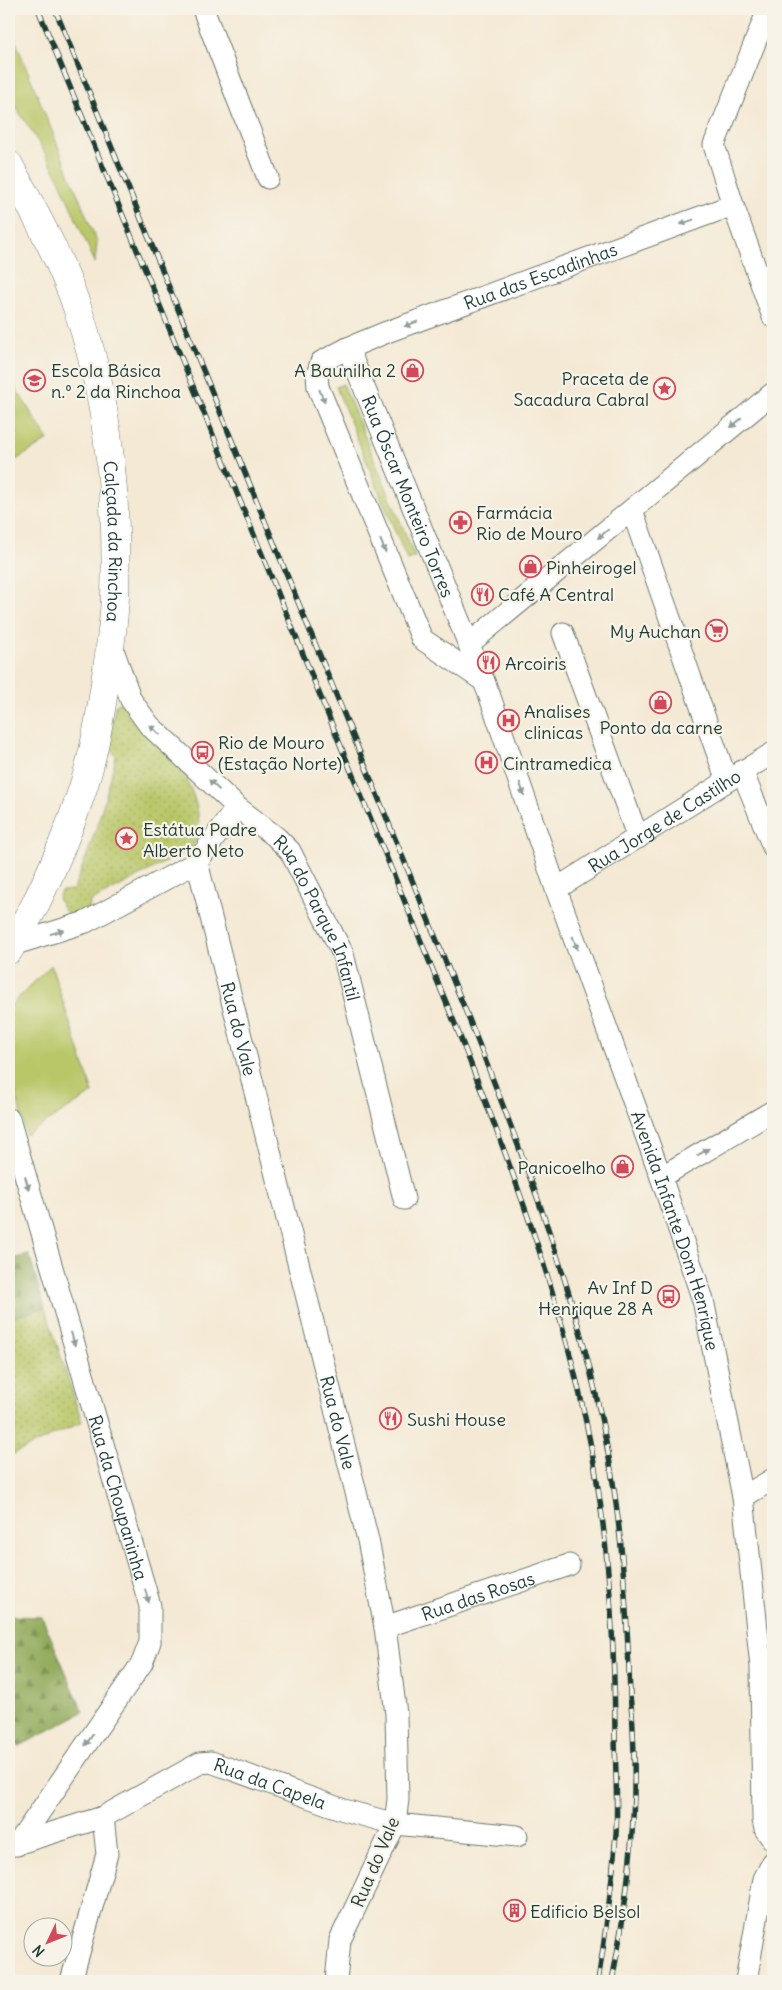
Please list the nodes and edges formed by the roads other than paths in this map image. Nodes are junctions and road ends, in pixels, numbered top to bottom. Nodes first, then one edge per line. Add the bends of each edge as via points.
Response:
1 (203, 9) edge
2 (763, 14) edge
3 (9, 164) edge
4 (268, 178) dead end
5 (733, 205) junction
6 (773, 317) edge
7 (348, 348) junction
8 (773, 392) edge
9 (632, 510) junction
10 (563, 633) dead end
11 (111, 643) junction
12 (469, 644) junction
13 (484, 681) junction
14 (773, 753) edge
15 (734, 776) junction
16 (237, 807) junction
17 (638, 838) junction
18 (773, 847) edge
19 (197, 862) junction
20 (556, 889) junction
21 (9, 948) edge
22 (773, 1111) edge
23 (9, 1119) edge
24 (661, 1177) junction
25 (404, 1199) dead end
26 (773, 1480) edge
27 (743, 1497) junction
28 (569, 1565) dead end
29 (385, 1627) junction
30 (103, 1817) junction
31 (395, 1824) junction
32 (517, 1836) dead end
33 (773, 1840) edge
34 (13, 1845) edge
35 (773, 1862) edge
36 (71, 1981) edge
37 (336, 1981) edge
38 (746, 1981) edge

1 - 4 street
2 - 5 street via 714,144
3 - 11 street, Calçada da Rinchoa via 59,262 80,318 102,397 115,515 115,598
5 - 6 street
5 -> 7 street, Rua das Escadinhas
7 - 12 street, Rua Óscar Monteiro Torres
7 -> 13 street, Rua das Escadinhas via 320,362 318,387 415,627 422,639
8 -> 9 street
9 -> 12 street
9 - 15 street
10 - 17 street
16 -> 11 street, Rua do Parque Infantil via 149,725 131,700
11 - 21 street, Calçada da Rinchoa via 95,747 83,789 34,906
12 - 13 street, Avenida Infante Dom Henrique
13 -> 20 street, Avenida Infante Dom Henrique
14 - 15 street, Rua Jorge de Castilho
15 - 17 street, Rua Jorge de Castilho
15 - 18 street
16 - 19 street
16 - 25 street, Rua do Parque Infantil via 290,851 343,954
17 - 20 street, Rua Jorge de Castilho
21 -> 19 street via 86,922
19 - 29 street, Rua do Vale via 368,1540
20 -> 24 street, Avenida Infante Dom Henrique
24 -> 22 street
23 -> 34 street, Rua da Choupaninha via 150,1606 150,1642 142,1663
24 - 27 street, Avenida Infante Dom Henrique via 703,1300
26 - 27 street
27 - 33 street, Avenida Infante Dom Henrique via 761,1667 763,1820
28 - 29 street, Rua das Rosas
29 - 31 street, Rua do Vale via 396,1714 398,1800
30 - 31 street, Rua da Capela via 200,1763 211,1762 344,1810
30 - 34 street, Rua da Capela
30 - 36 street via 107,1854
31 - 32 street, Rua da Capela
31 - 37 street, Rua do Vale via 340,1940
35 - 38 street via 764,1878

